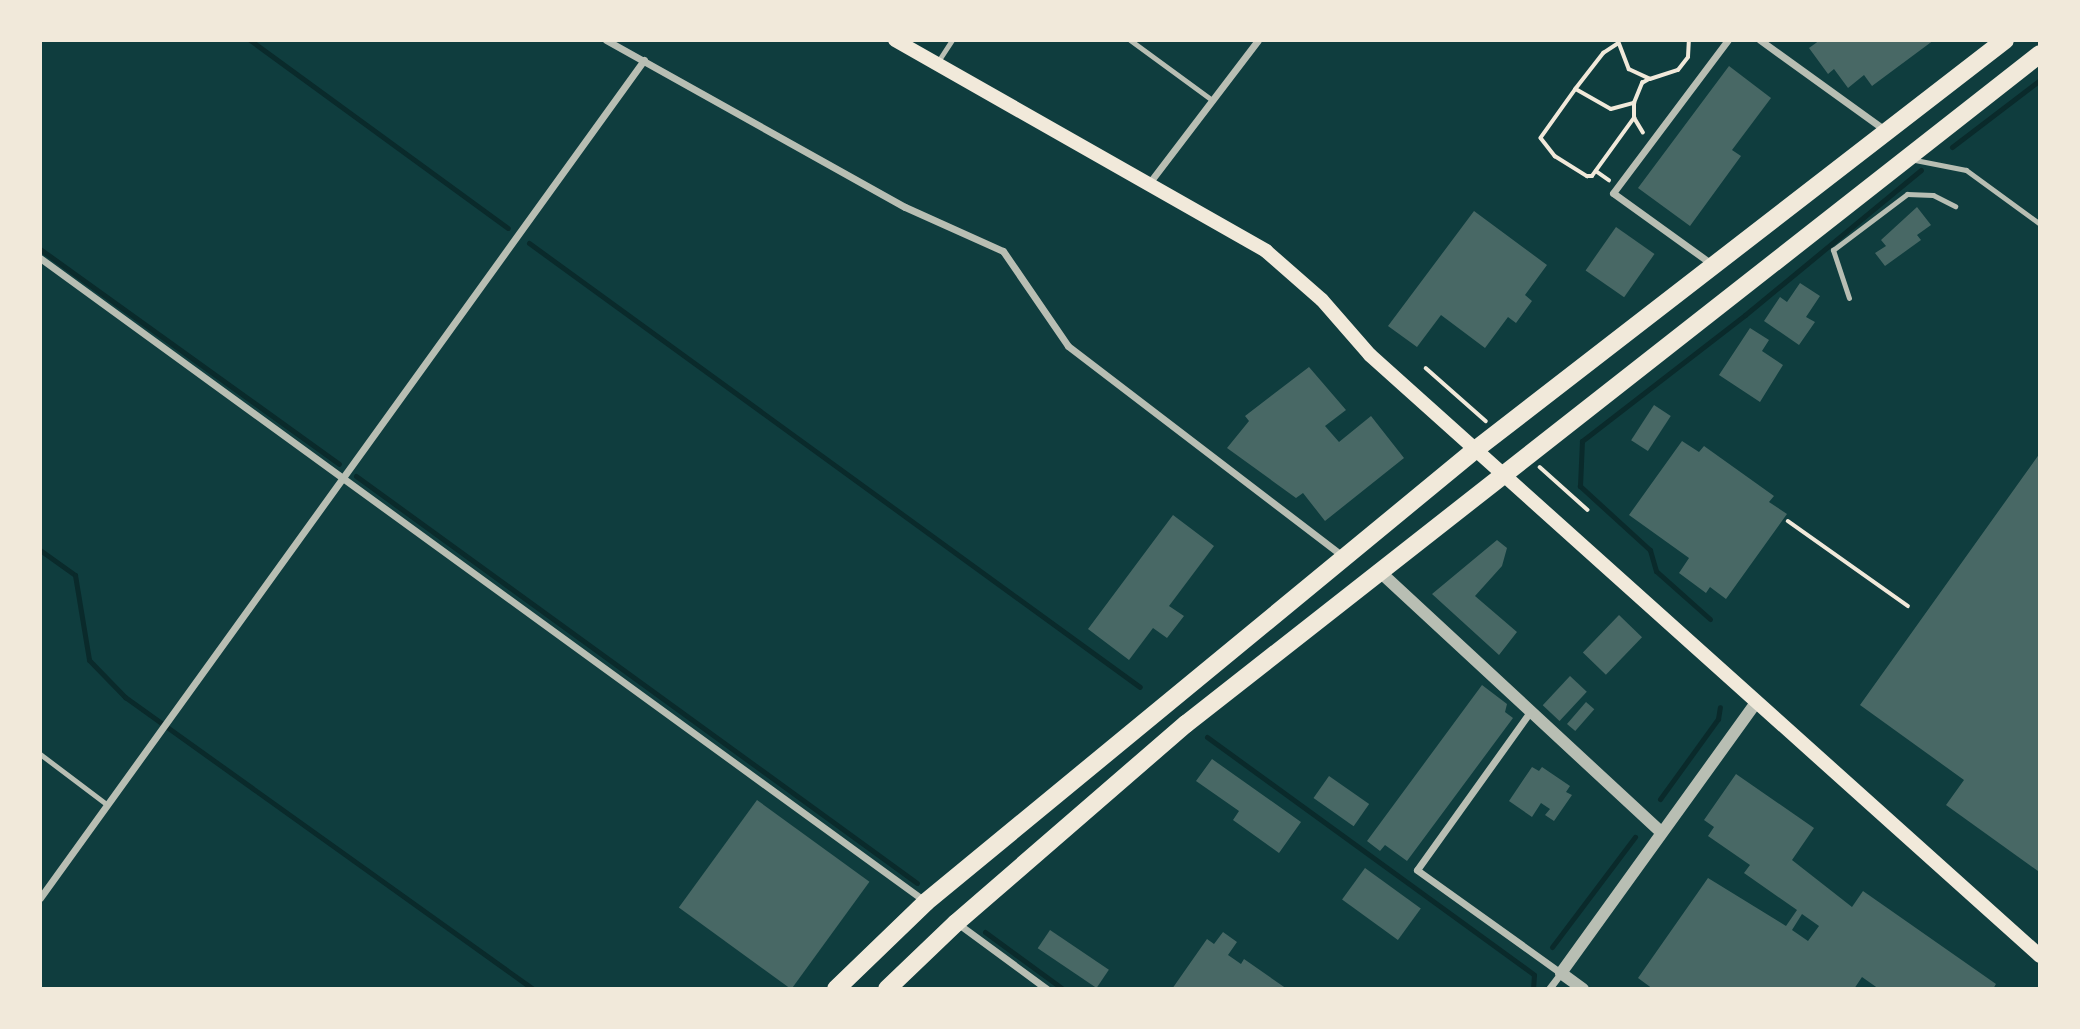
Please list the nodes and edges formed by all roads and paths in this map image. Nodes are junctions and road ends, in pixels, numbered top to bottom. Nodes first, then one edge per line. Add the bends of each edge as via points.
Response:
1 (606, 40) edge
2 (895, 40) edge
3 (952, 40) edge
4 (1130, 40) edge
5 (1689, 40) edge
6 (1728, 40) edge
7 (1760, 40) edge
8 (2005, 40) edge
9 (1255, 41) edge
10 (1618, 42) edge
11 (2040, 54) edge
12 (644, 60) junction
13 (937, 64) junction
14 (1650, 79) junction
15 (1576, 89) junction
16 (1212, 100) junction
17 (1634, 103) junction
18 (1634, 118) junction
19 (1886, 131) junction
20 (1646, 138) dead end
21 (1897, 163) junction
22 (1150, 182) junction
23 (1955, 206) dead end
24 (2040, 224) edge
25 (40, 258) edge
26 (1713, 266) junction
27 (1849, 298) dead end
28 (1475, 450) junction
29 (1502, 472) junction
30 (344, 479) junction
31 (1788, 521) dead end
32 (1344, 557) junction
33 (1378, 570) junction
34 (1908, 606) dead end
35 (1757, 701) junction
36 (1530, 712) junction
37 (40, 754) edge
38 (106, 804) junction
39 (1661, 832) junction
40 (40, 898) edge
41 (926, 902) junction
42 (956, 923) junction
43 (2040, 956) edge
44 (1561, 973) junction
45 (836, 989) edge
46 (887, 989) edge
47 (1048, 989) edge
48 (1549, 989) edge
49 (1583, 989) edge

1 - 12 street
2 - 13 main road
3 - 13 lane
4 - 16 lane
5 - 14 path via 1688,57 1678,70
6 - 26 street via 1613,193
7 - 19 street
8 - 19 highway
9 - 16 street
10 - 14 path via 1629,69
10 - 15 path via 1604,52
11 - 21 highway
12 - 30 street
12 - 32 street via 905,207 1003,251 1068,346
13 - 22 main road
14 - 17 path via 1642,83
15 - 17 path via 1611,109
15 - 18 path via 1541,138 1555,156 1587,176 1592,176
16 - 22 street
17 - 18 path
18 - 20 path
19 - 26 highway
21 - 24 lane via 1920,159 1966,170
21 - 29 highway
22 - 28 main road via 1266,251 1322,300 1370,355
23 - 27 lane via 1933,195 1907,194 1833,250
25 - 30 street
26 - 28 highway
28 - 29 main road
28 - 32 highway
29 - 33 highway
29 - 35 main road
30 - 38 street
30 - 41 street
31 - 34 path
32 - 41 highway
33 - 36 street
33 - 42 highway via 1186,724
35 - 39 street
35 - 43 main road
36 - 39 street
36 - 44 street via 1417,870
37 - 38 lane
38 - 40 street
39 - 44 street
41 - 45 highway
42 - 46 highway
42 - 47 street
44 - 48 street
44 - 49 street

